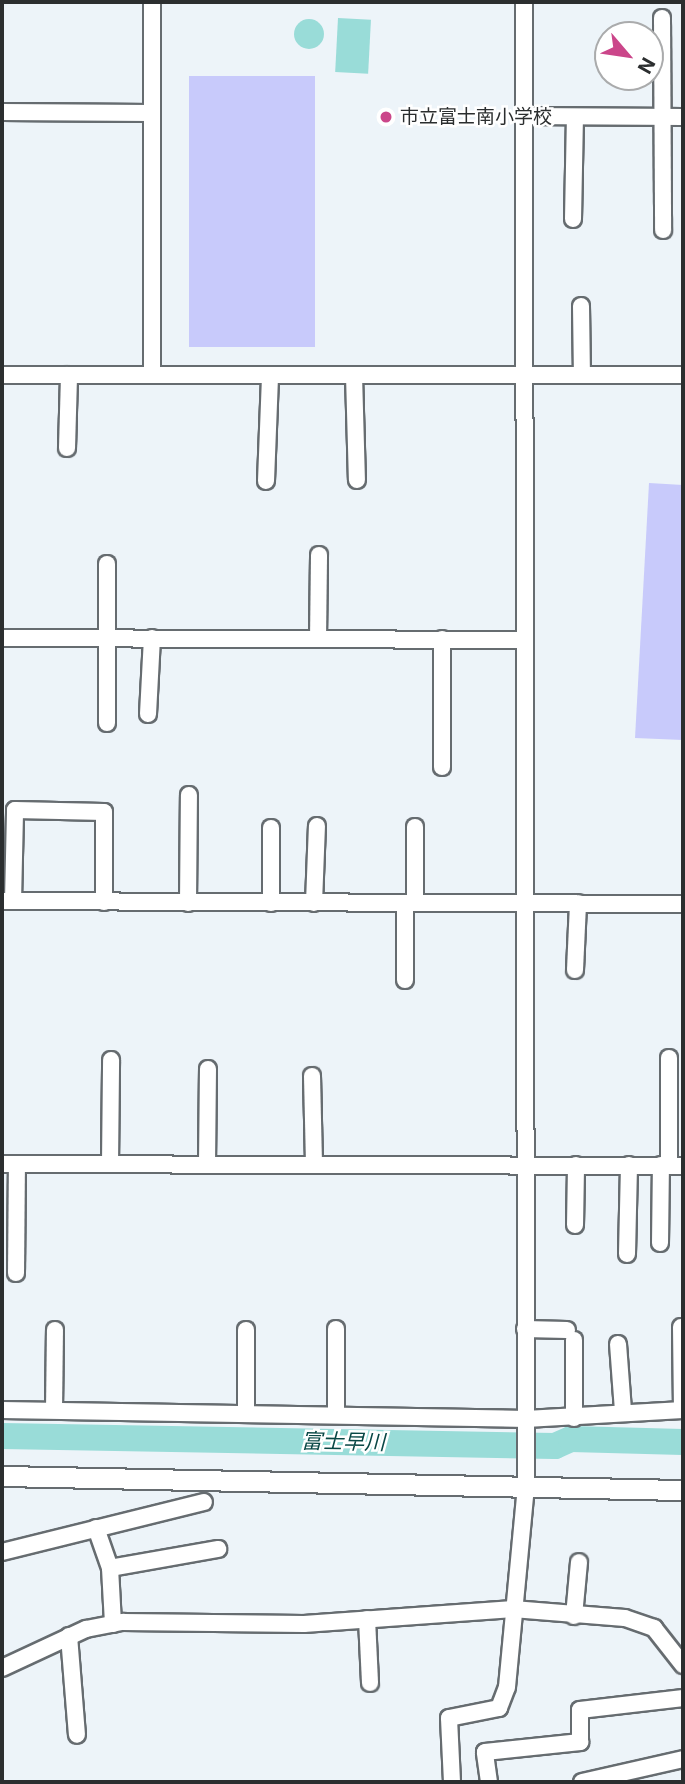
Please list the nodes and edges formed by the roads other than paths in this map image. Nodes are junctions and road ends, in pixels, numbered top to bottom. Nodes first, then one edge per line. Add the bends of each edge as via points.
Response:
1 (152, 2) edge
2 (524, 2) edge
3 (663, 18) dead end
4 (2, 112) edge
5 (150, 113) junction
6 (525, 116) junction
7 (683, 117) edge
8 (575, 118) junction
9 (662, 118) junction
10 (573, 219) dead end
11 (663, 230) dead end
12 (581, 306) dead end
13 (2, 374) edge
14 (354, 374) junction
15 (69, 375) junction
16 (152, 375) junction
17 (270, 375) junction
18 (582, 375) junction
19 (683, 375) edge
20 (525, 376) junction
21 (67, 448) dead end
22 (357, 480) dead end
23 (266, 481) dead end
24 (319, 555) dead end
25 (107, 564) dead end
26 (2, 638) edge
27 (109, 638) junction
28 (152, 638) junction
29 (318, 639) junction
30 (442, 639) junction
31 (524, 640) junction
32 (148, 714) dead end
33 (107, 723) dead end
34 (442, 766) dead end
35 (189, 795) dead end
36 (317, 826) dead end
37 (415, 827) dead end
38 (271, 828) dead end
39 (8, 901) edge
40 (104, 902) junction
41 (188, 903) junction
42 (271, 903) junction
43 (314, 903) junction
44 (410, 903) junction
45 (527, 904) junction
46 (578, 904) junction
47 (683, 904) edge
48 (575, 970) dead end
49 (405, 980) dead end
50 (669, 1058) dead end
51 (111, 1060) dead end
52 (208, 1069) dead end
53 (313, 1076) dead end
54 (9, 1164) edge
55 (110, 1164) junction
56 (208, 1164) junction
57 (314, 1164) junction
58 (526, 1164) junction
59 (576, 1165) junction
60 (629, 1166) junction
61 (671, 1166) edge
62 (575, 1225) dead end
63 (660, 1243) dead end
64 (627, 1254) dead end
65 (16, 1273) dead end
66 (681, 1327) dead end
67 (55, 1329) dead end
68 (336, 1329) dead end
69 (524, 1329) junction
70 (246, 1330) dead end
71 (618, 1344) dead end
72 (2, 1410) edge
73 (54, 1410) junction
74 (623, 1410) junction
75 (683, 1410) edge
76 (246, 1413) junction
77 (336, 1415) junction
78 (574, 1418) junction
79 (527, 1422) junction
80 (2, 1476) edge
81 (525, 1477) junction
82 (168, 1478) junction
83 (683, 1490) edge
84 (204, 1502) dead end
85 (169, 1510) junction
86 (96, 1528) junction
87 (218, 1549) dead end
88 (2, 1552) edge
89 (579, 1562) dead end
90 (110, 1567) junction
91 (513, 1609) junction
92 (574, 1616) junction
93 (367, 1619) junction
94 (113, 1624) junction
95 (69, 1636) junction
96 (683, 1665) edge
97 (2, 1668) edge
98 (370, 1683) dead end
99 (683, 1698) edge
100 (77, 1735) dead end
101 (683, 1759) edge
102 (615, 1779) edge
103 (452, 1782) edge
104 (489, 1782) edge
105 (582, 1782) edge

1 - 5 street
2 - 6 street
3 - 9 street
4 - 5 street
5 - 16 street
6 - 8 street
6 - 20 street
7 - 9 street
8 - 9 street
8 - 10 street
9 - 11 street
12 - 18 street
13 - 15 street
14 - 17 street
14 - 20 street
14 - 22 street
15 - 16 street
15 - 21 street
16 - 17 street
17 - 23 street
18 - 19 street
18 - 20 street
20 - 31 street
24 - 29 street
25 - 27 street
26 - 27 street
27 - 28 street
27 - 33 street
28 - 29 street
28 - 32 street
29 - 30 street
30 - 31 street
30 - 34 street
31 - 45 street
35 - 41 street
36 - 43 street
37 - 44 street
38 - 42 street
39 - 40 street
39 - 40 street via 15,810 104,812
40 - 41 street
41 - 42 street
42 - 43 street
43 - 44 street
44 - 45 street
44 - 49 street
45 - 46 street
45 - 58 street
46 - 47 street
46 - 48 street
50 - 61 street
51 - 55 street
52 - 56 street
53 - 57 street
54 - 55 street
54 - 65 street
55 - 56 street
56 - 57 street
57 - 58 street
58 - 59 street
58 - 69 street
59 - 60 street
59 - 62 street
60 - 61 street
60 - 64 street
61 - 63 street
66 - 75 street
67 - 73 street
68 - 77 street
69 - 78 street via 570,1335
69 - 79 street
70 - 76 street
71 - 74 street
72 - 73 street
73 - 76 street
74 - 75 street
74 - 78 street via 608,1418
76 - 77 street
77 - 79 street
78 - 79 street
79 - 81 street
80 - 82 street
81 - 82 street
81 - 83 street
81 - 91 street
82 - 85 street
84 - 85 street
85 - 86 street
86 - 88 street
86 - 90 street
87 - 90 street
89 - 92 street
90 - 94 street
91 - 92 street
91 - 93 street
91 - 103 street via 499,1709 449,1718
92 - 96 street via 625,1618 654,1628
93 - 94 street
93 - 98 street
94 - 95 street
95 - 97 street
95 - 100 street
99 - 104 street via 580,1710 580,1742 485,1752
101 - 102 street
102 - 105 street

